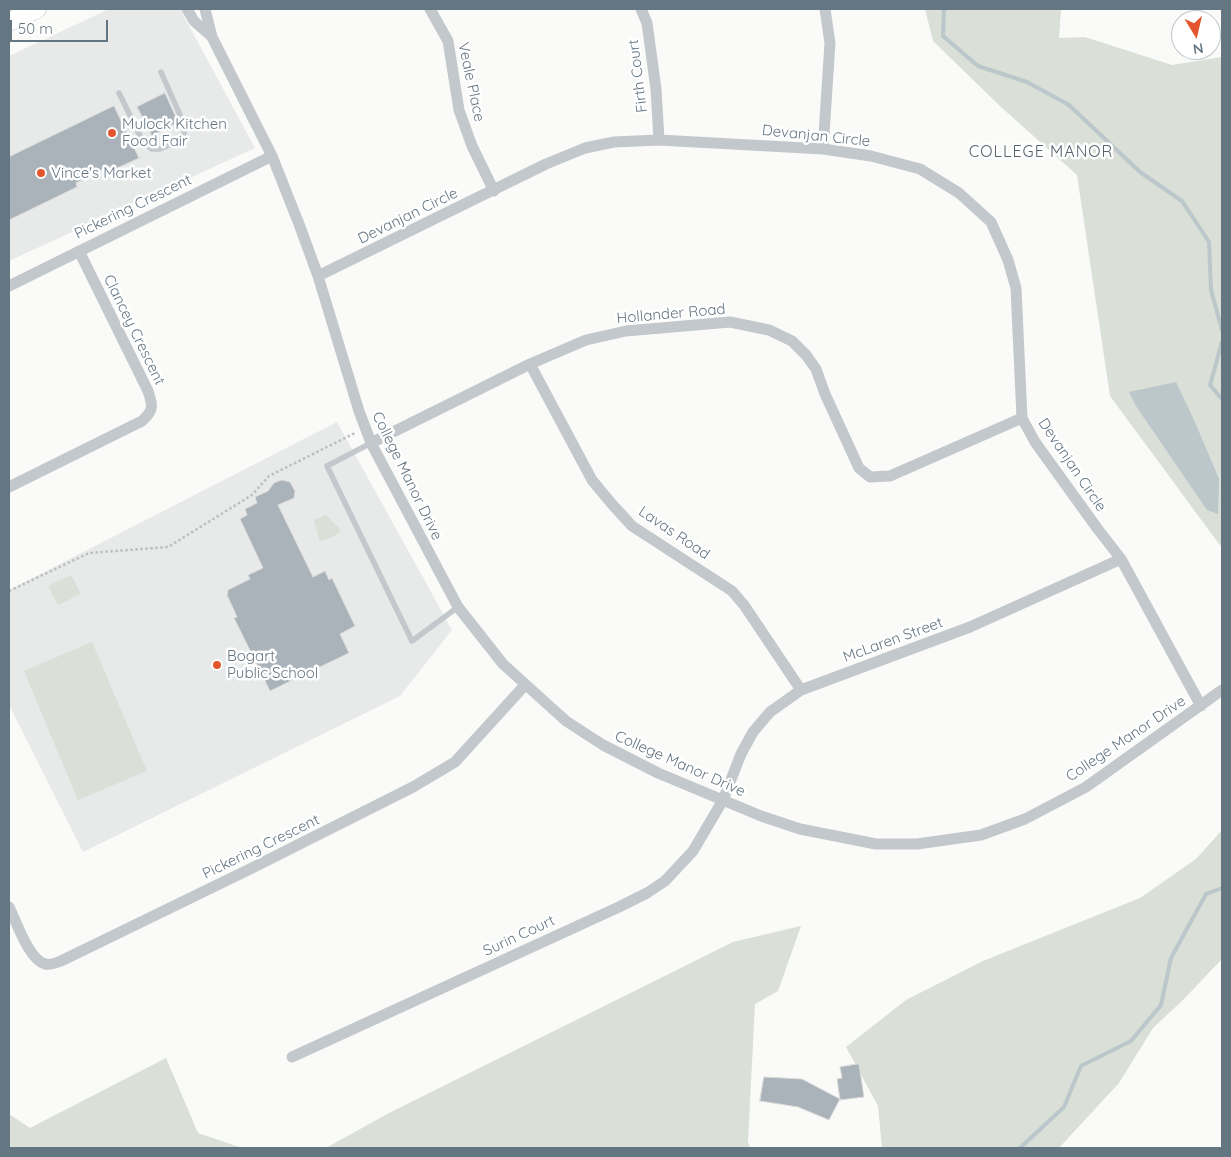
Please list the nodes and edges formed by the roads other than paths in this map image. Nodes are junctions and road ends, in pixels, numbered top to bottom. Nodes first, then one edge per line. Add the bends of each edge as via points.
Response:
1 (37, 9) edge
2 (187, 9) edge
3 (205, 9) edge
4 (430, 9) edge
5 (641, 9) edge
6 (825, 9) edge
7 (9, 22) edge
8 (212, 37) junction
9 (162, 72) dead end
10 (118, 93) dead end
11 (659, 140) junction
12 (823, 149) junction
13 (272, 156) junction
14 (494, 191) junction
15 (80, 250) junction
16 (318, 276) junction
17 (9, 286) edge
18 (530, 364) junction
19 (1022, 418) junction
20 (371, 443) junction
21 (9, 488) edge
22 (1121, 558) junction
23 (458, 607) junction
24 (525, 685) junction
25 (801, 690) junction
26 (1222, 690) edge
27 (1201, 706) junction
28 (723, 800) junction
29 (9, 907) edge
30 (292, 1057) dead end

1 - 7 main road
2 - 8 street, College Manor Drive via 194,21
3 - 8 street, College Manor Drive
4 - 14 street, Veale Place via 448,41 459,110
5 - 11 street, Firth Court via 647,23
6 - 12 street via 830,43
8 - 13 street, College Manor Drive
9 - 10 lane via 185,130 183,137 168,146 152,148 143,142
11 - 12 street, Devanjan Circle
11 - 14 street, Devanjan Circle via 614,142 585,148
12 - 19 street, Devanjan Circle via 871,156 920,169 959,193 991,222 1016,288
13 - 15 street, Pickering Crescent
13 - 16 street, College Manor Drive
14 - 16 street, Devanjan Circle
15 - 17 street, Pickering Crescent
15 - 21 street, Clancey Crescent via 148,391 151,412 142,422
16 - 20 street, College Manor Drive
18 - 19 street, Hollander Road via 586,340 626,330 730,322 769,330 792,341 806,355 816,370 859,468 870,477 890,476
18 - 20 street, Hollander Road
18 - 25 street, Lavas Road via 592,480 611,503 632,526 732,591
19 - 22 street, Devanjan Circle
20 - 23 street, College Manor Drive
20 - 23 lane via 327,466 412,641
22 - 25 street, McLaren Street via 970,627
22 - 27 street, Devanjan Circle
23 - 24 street, College Manor Drive via 503,664
24 - 28 street, College Manor Drive via 566,721 603,745 658,773
24 - 29 street, Pickering Crescent via 455,762 413,788 61,961 48,965 40,962 28,948
25 - 28 street, McLaren Street via 770,712 753,732
26 - 27 street, College Manor Drive
27 - 28 street, College Manor Drive via 1086,787 1025,819 981,835 917,844 876,844 800,828
28 - 30 street, Surin Court via 693,851 665,881 647,893

